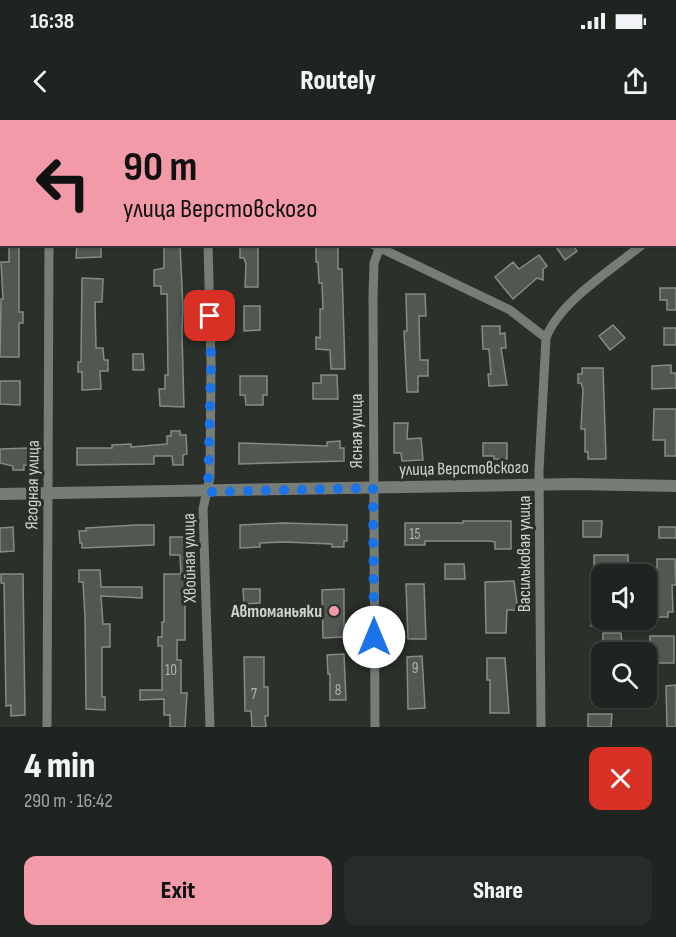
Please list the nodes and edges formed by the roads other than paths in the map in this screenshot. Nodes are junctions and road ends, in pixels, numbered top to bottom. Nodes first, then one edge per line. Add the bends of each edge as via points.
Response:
1 (49, 246) edge
2 (208, 246) edge
3 (377, 246) edge
4 (641, 246) edge
5 (546, 338) junction
6 (540, 486) junction
7 (676, 486) edge
8 (373, 488) junction
9 (208, 492) junction
10 (0, 494) edge
11 (48, 495) junction
12 (47, 727) edge
13 (210, 727) edge
14 (375, 727) edge
15 (541, 727) edge

1 - 11 street, Ягодная улица
2 - 9 street, Хвойная улица
3 - 5 street via 510,310
3 - 8 street, Ясная улица via 373,289
4 - 5 street via 573,302 551,324
5 - 6 street, Васильковая улица
6 - 7 street, улица Верстовского
6 - 8 street, улица Верстовского
6 - 15 street, Васильковая улица
8 - 9 street, улица Верстовского
8 - 14 street, Ясная улица
9 - 11 street, улица Верстовского
9 - 13 street, Хвойная улица via 203,509
10 - 11 street, улица Верстовского
11 - 12 street, Ягодная улица

